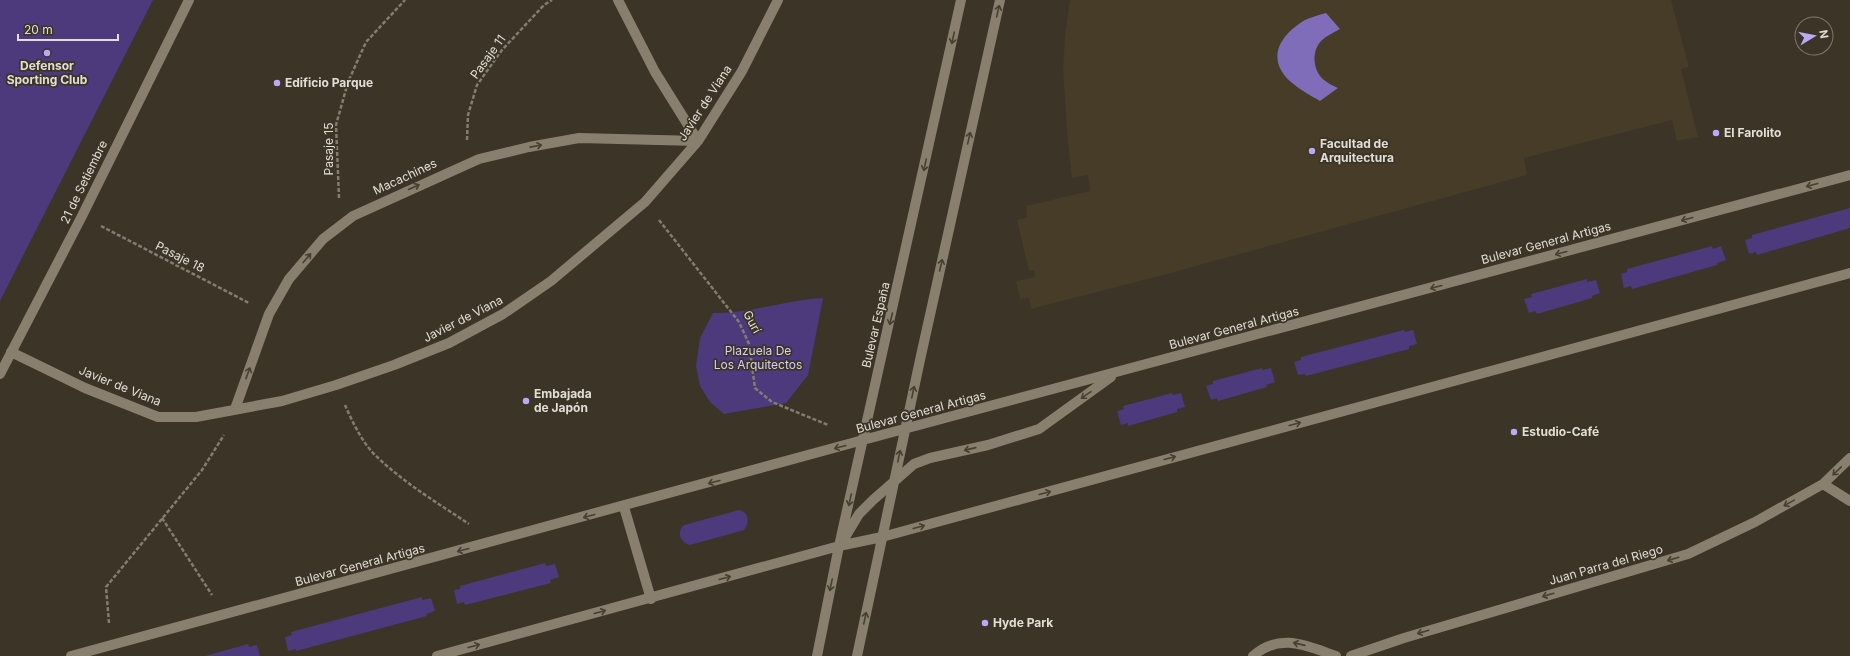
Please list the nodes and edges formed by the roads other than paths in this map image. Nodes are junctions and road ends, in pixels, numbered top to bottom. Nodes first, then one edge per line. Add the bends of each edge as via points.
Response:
1 (189, 0) edge
2 (618, 0) edge
3 (778, 0) edge
4 (961, 0) edge
5 (1000, 0) edge
6 (698, 141) junction
7 (1850, 175) edge
8 (1850, 273) edge
9 (11, 352) junction
10 (1118, 373) junction
11 (0, 374) edge
12 (235, 409) junction
13 (904, 430) junction
14 (863, 440) junction
15 (1850, 458) edge
16 (893, 482) junction
17 (1824, 484) junction
18 (1850, 501) edge
19 (624, 507) junction
20 (882, 537) junction
21 (839, 546) junction
22 (651, 599) junction
23 (103, 652) edge
24 (71, 656) edge
25 (436, 656) edge
26 (817, 656) edge
27 (857, 656) edge
28 (1253, 656) edge
29 (1336, 656) edge
30 (1351, 656) edge

1 - 9 main road, 21 de Setiembre
2 - 6 main road via 654,72
3 - 6 main road, Javier de Viana via 742,71
4 -> 14 main road, Bulevar España
13 -> 5 main road
6 - 12 main road, Javier de Viana via 645,202 551,281 503,314 449,343 394,365 282,401
12 -> 6 main road, Macachines via 269,314 289,279 322,239 353,216 479,159 529,147 579,138
7 -> 10 main road, Bulevar General Artigas
20 -> 8 main road
9 - 11 main road, 21 de Setiembre
9 - 12 main road, Javier de Viana via 85,388 158,417 196,417
10 - 13 main road, Bulevar General Artigas
10 -> 16 main road via 1039,429 988,445 930,458 914,464
13 - 14 main road, Bulevar General Artigas
16 -> 13 main road
14 -> 19 main road, Bulevar General Artigas
14 -> 21 main road, Bulevar España
15 -> 17 main road, Juan Parra del Riego
16 - 20 main road
16 - 21 main road via 859,514
17 - 18 main road
17 -> 30 main road, Juan Parra del Riego via 1755,522 1688,554
19 - 22 main road
19 -> 23 main road, Bulevar General Artigas via 112,645
20 - 21 main road
27 -> 20 main road
22 -> 21 main road
21 -> 26 main road, Bulevar España
25 -> 22 main road
23 - 24 main road, Bulevar General Artigas
29 -> 28 main road via 1295,643 1264,647

